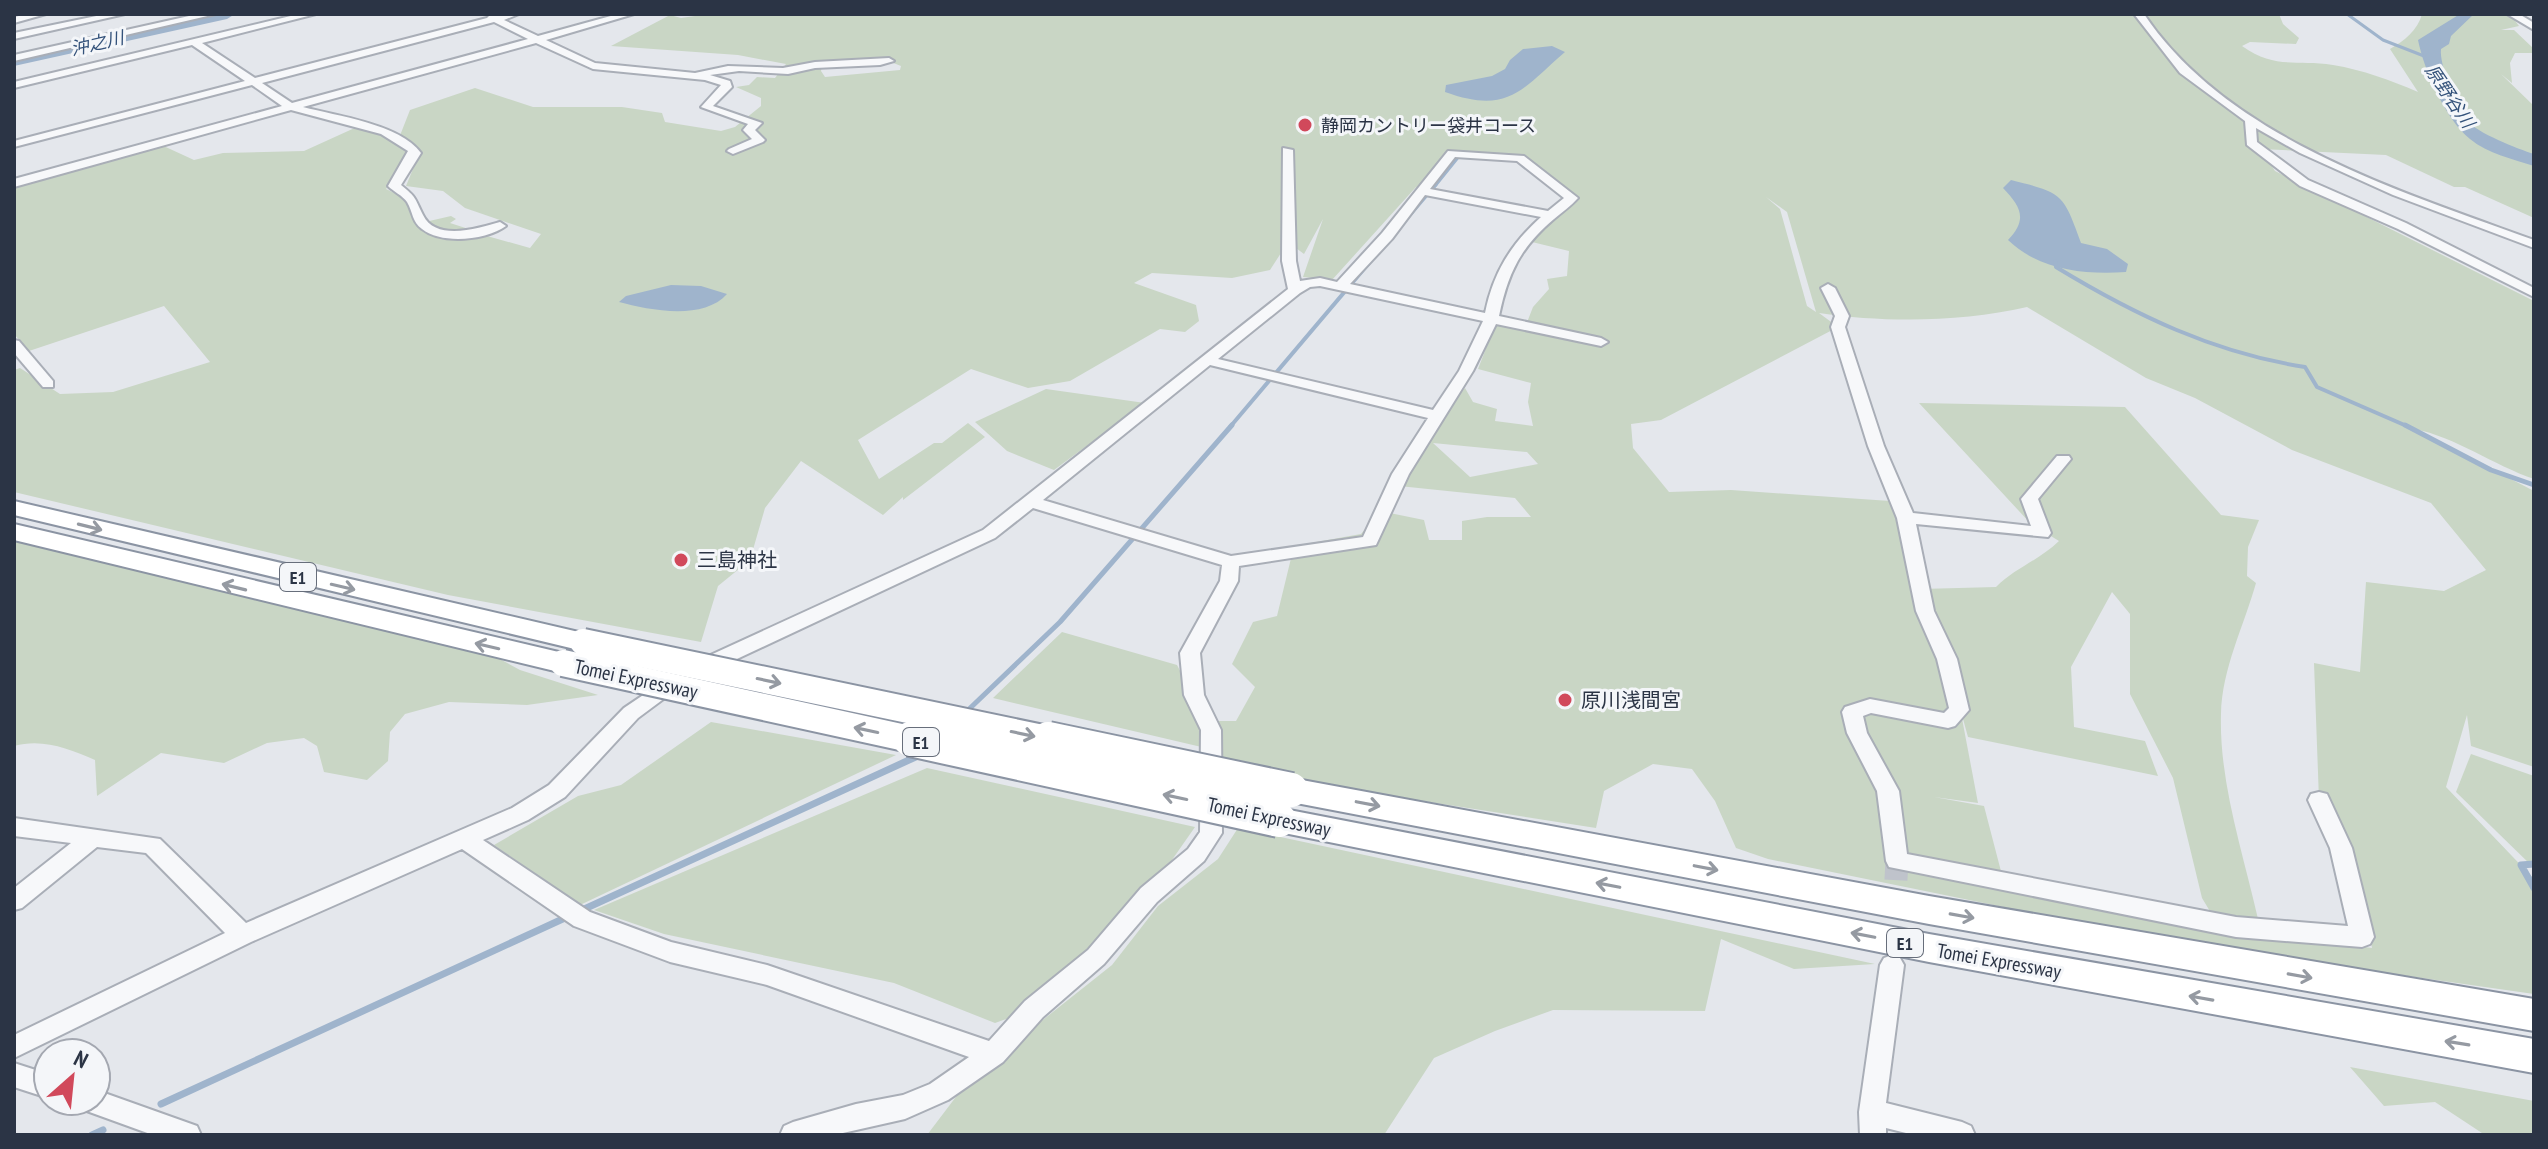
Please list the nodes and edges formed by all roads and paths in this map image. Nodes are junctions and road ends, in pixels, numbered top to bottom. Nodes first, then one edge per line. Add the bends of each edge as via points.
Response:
1 (41, 14) edge
2 (120, 14) edge
3 (211, 14) edge
4 (311, 14) edge
5 (514, 14) edge
6 (629, 14) edge
7 (2139, 14) edge
8 (2512, 14) edge
9 (490, 17) edge
10 (14, 20) edge
11 (2534, 27) edge
12 (14, 36) edge
13 (537, 40) junction
14 (194, 42) junction
15 (14, 44) edge
16 (27, 55) junction
17 (14, 58) edge
18 (889, 61) dead end
19 (693, 78) junction
20 (252, 82) junction
21 (14, 85) edge
22 (291, 107) junction
23 (2250, 119) junction
24 (14, 144) edge
25 (1287, 150) dead end
26 (733, 151) dead end
27 (14, 183) edge
28 (1428, 192) junction
29 (1549, 215) junction
30 (500, 226) dead end
31 (2534, 244) edge
32 (1828, 288) dead end
33 (1346, 289) junction
34 (1295, 290) junction
35 (2534, 293) edge
36 (1490, 320) junction
37 (1601, 342) dead end
38 (14, 344) edge
39 (1210, 361) junction
40 (48, 384) dead end
41 (1437, 416) junction
42 (2063, 459) dead end
43 (1032, 502) junction
44 (14, 508) edge
45 (1906, 518) junction
46 (14, 532) edge
47 (1231, 562) junction
48 (573, 653) junction
49 (2319, 800) dead end
50 (1285, 805) junction
51 (14, 827) edge
52 (93, 838) junction
53 (465, 839) junction
54 (14, 901) edge
55 (243, 935) junction
56 (1892, 965) tunnel mouth
57 (2534, 1015) edge
58 (14, 1047) edge
59 (994, 1054) junction
60 (2534, 1056) edge
61 (112, 1108) edge
62 (1872, 1124) edge
63 (188, 1135) edge
64 (793, 1135) edge
65 (1962, 1135) edge

1 - 10 street
2 - 12 street
3 - 16 street
4 - 14 street
5 - 9 street
6 - 13 street
7 - 23 street via 2187,74
8 - 11 street
9 - 13 street
9 - 20 street
13 - 19 street via 593,66
13 - 22 street
14 - 20 street
14 - 21 street
15 - 16 street
16 - 17 street
18 - 19 street via 788,71 721,68
19 - 26 street via 726,83 707,103 709,109 756,123 749,130 759,140
20 - 22 street
20 - 24 street
22 - 27 street
22 - 30 street via 385,132 412,149 415,153 394,186 413,201 421,224 461,236
23 - 31 street via 2355,173
23 - 35 street via 2251,143 2304,183
25 - 34 street via 1289,261
28 - 29 street
28 - 29 street via 1452,153 1520,158 1572,198
28 - 33 street
29 - 36 street via 1507,267
32 - 45 street via 1842,316 1838,327 1876,446
33 - 34 street via 1307,283
33 - 36 street
34 - 39 street
36 - 37 street
36 - 41 street
38 - 40 street
39 - 41 street
39 - 43 street
41 - 47 street via 1400,471 1370,541
42 - 45 street via 2029,499 2042,533
43 - 47 street
43 - 53 street via 989,534 687,674 631,713 557,791
44 -> 48 highway, Tomei Expressway / E1
45 - 49 street via 1920,590 1947,659 1959,710 1948,721 1870,706 1852,712 1857,733 1888,791 1897,861 2236,927 2362,937 2341,848
48 -> 46 highway, Tomei Expressway / E1
47 - 59 street via 1229,581 1190,653 1194,695 1211,730 1211,833 1096,957 1034,1009
48 - 50 highway, Tomei Expressway / E1, bridge
50 -> 57 highway, Tomei Expressway / E1
60 -> 50 highway, Tomei Expressway / E1 via 1929,948
51 - 52 street
52 - 54 street
52 - 55 street via 152,845
53 - 55 street
53 - 59 street via 575,915 670,952 767,975
55 - 58 street
56 - 62 street
59 - 64 street via 939,1092 905,1107
61 - 63 street
62 - 65 street

